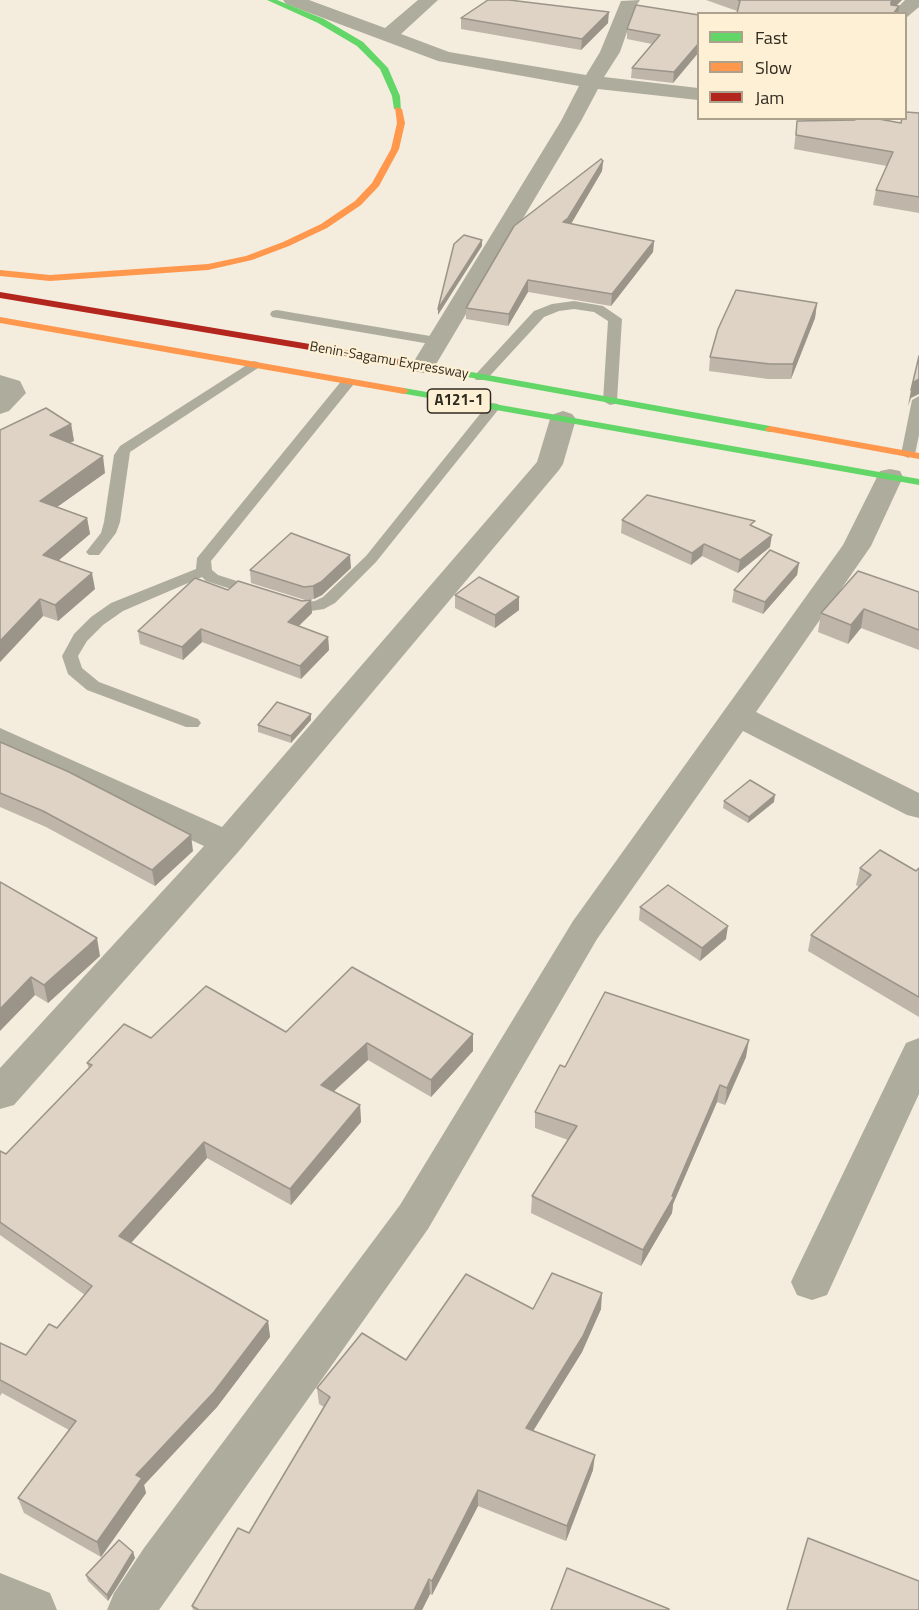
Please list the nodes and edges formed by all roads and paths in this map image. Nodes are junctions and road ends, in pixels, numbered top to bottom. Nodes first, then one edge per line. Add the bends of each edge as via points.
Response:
1 (272, 0) edge
2 (292, 0) edge
3 (429, 0) edge
4 (631, 0) edge
5 (916, 0) edge
6 (902, 12) edge
7 (389, 35) junction
8 (591, 82) junction
9 (697, 94) edge
10 (0, 273) edge
11 (0, 295) edge
12 (277, 314) dead end
13 (0, 320) edge
14 (436, 341) junction
15 (253, 365) junction
16 (423, 366) junction
17 (481, 377) junction
18 (348, 382) junction
19 (0, 383) edge
20 (919, 400) edge
21 (610, 401) junction
22 (0, 406) edge
23 (493, 407) junction
24 (563, 419) junction
25 (909, 467) edge
26 (94, 552) dead end
27 (204, 571) junction
28 (737, 715) junction
29 (192, 723) dead end
30 (0, 739) edge
31 (919, 807) edge
32 (227, 843) junction
33 (919, 1053) edge
34 (0, 1094) edge
35 (812, 1282) dead end
36 (0, 1598) edge
37 (33, 1610) edge
38 (131, 1610) edge

1 - 10 highway via 321,21 360,44 384,68 396,96 401,123 395,149 376,184 358,203 324,226 286,244 208,267 50,278
2 - 7 street
3 - 7 street
4 - 8 street via 610,52
5 - 6 street
7 - 8 street via 445,57
8 - 9 street
8 - 14 street
11 - 16 highway, Benin-Sagamu Expressway / A121-1
12 - 14 lane
13 - 15 highway, A121-1
14 - 16 street
15 - 18 highway, A121-1
15 - 26 lane via 125,449 108,533
16 - 17 highway, Benin-Sagamu Expressway / A121-1
17 - 21 highway, Benin-Sagamu Expressway / A121-1
17 - 21 lane via 539,315 574,305 598,309 615,319
18 - 23 highway, A121-1
18 - 27 lane via 203,561
19 - 22 street via 11,386 13,393
20 - 25 lane
21 - 25 highway, Benin-Sagamu Expressway / A121-1
23 - 24 highway, A121-1
23 - 27 lane via 371,559 324,603 304,607 212,579
24 - 25 highway, A121-1
24 - 32 street via 550,464
25 - 28 street via 858,546
27 - 29 lane via 117,608 80,638 70,656 74,670 93,686
28 - 31 street
28 - 38 street via 585,930 414,1217
30 - 32 street
32 - 34 street
33 - 35 street
36 - 37 street

